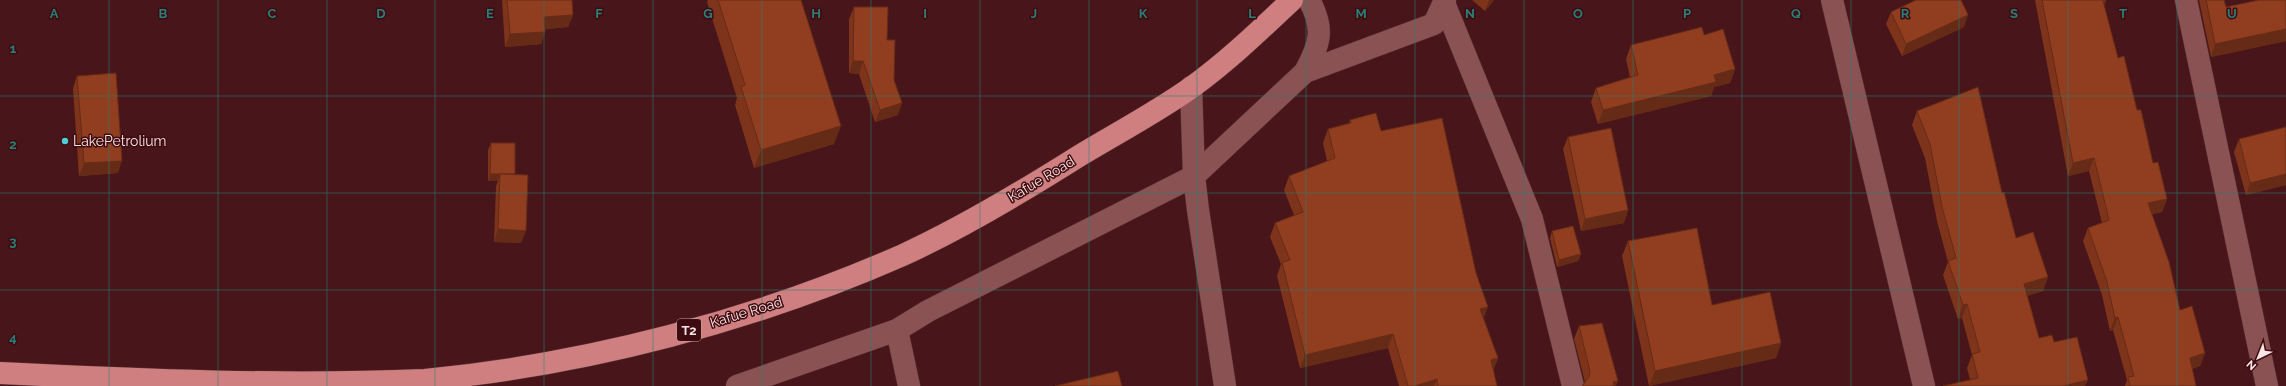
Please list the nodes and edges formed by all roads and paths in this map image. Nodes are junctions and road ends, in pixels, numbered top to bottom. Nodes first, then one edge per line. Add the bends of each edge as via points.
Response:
1 (1292, 0) edge
2 (1309, 0) edge
3 (1832, 0) edge
4 (2186, 0) edge
5 (1444, 1) edge
6 (1305, 72) junction
7 (1191, 87) junction
8 (1194, 176) junction
9 (897, 330) junction
10 (12, 378) edge
11 (355, 385) edge
12 (737, 386) edge
13 (909, 386) edge
14 (1224, 386) edge
15 (1573, 386) edge
16 (1924, 386) edge
17 (2267, 386) edge

1 - 7 highway, Kafue Road / T2 via 1247,42
2 - 6 street via 1317,15 1320,33 1316,50
3 - 16 street
4 - 17 street
5 - 6 street via 1434,24
5 - 15 street via 1532,219
6 - 8 street
7 - 8 street
7 - 11 highway, Kafue Road / T2 via 958,228 905,254 787,300 685,332 578,357 498,372
8 - 9 street via 928,311
8 - 14 street
9 - 12 street
9 - 13 street
10 - 11 highway, Kafue Road / T2

